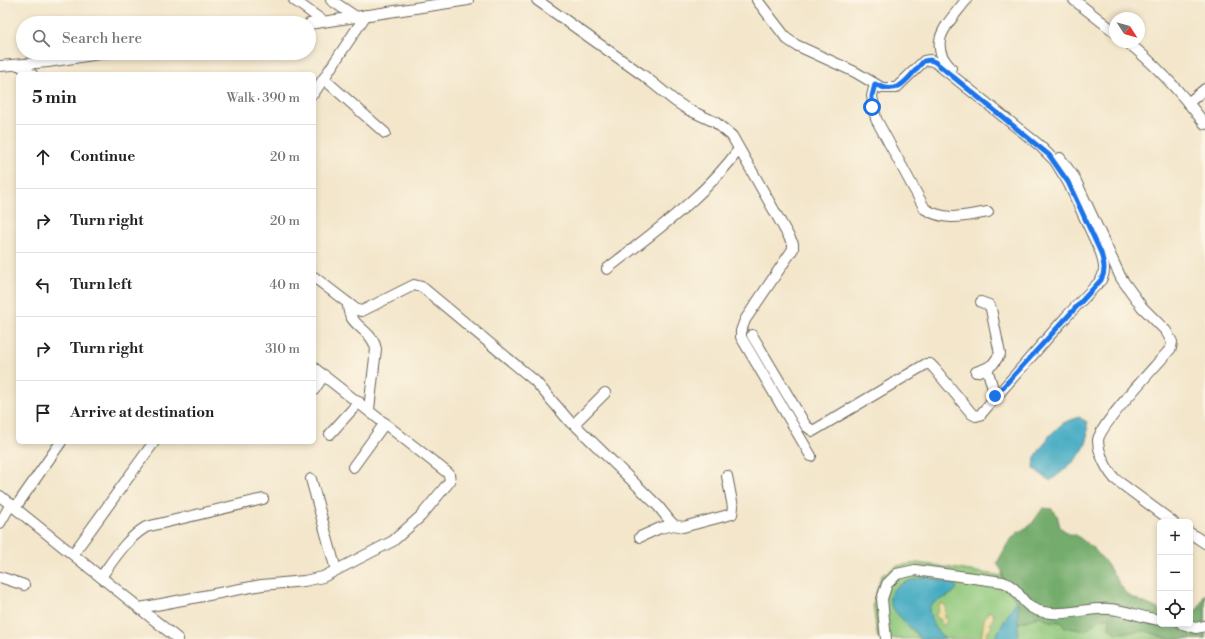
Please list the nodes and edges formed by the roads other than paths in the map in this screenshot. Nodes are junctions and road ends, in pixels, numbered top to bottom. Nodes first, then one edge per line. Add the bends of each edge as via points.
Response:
1 (294, 0) edge
2 (332, 0) edge
3 (468, 0) edge
4 (537, 0) edge
5 (757, 0) edge
6 (966, 0) edge
7 (1074, 0) edge
8 (438, 2) edge
9 (366, 15) junction
10 (356, 17) junction
11 (323, 21) junction
12 (316, 22) edge
13 (1109, 27) edge
14 (1135, 48) edge
15 (61, 60) edge
16 (19, 64) junction
17 (0, 66) edge
18 (29, 72) edge
19 (324, 79) junction
20 (875, 84) junction
21 (1205, 89) edge
22 (316, 90) edge
23 (1188, 103) junction
24 (1205, 124) edge
25 (385, 133) dead end
26 (738, 149) junction
27 (988, 212) dead end
28 (607, 269) dead end
29 (316, 279) edge
30 (981, 302) dead end
31 (348, 303) junction
32 (752, 335) dead end
33 (988, 368) junction
34 (316, 369) edge
35 (976, 372) dead end
36 (324, 375) junction
37 (316, 387) edge
38 (604, 393) dead end
39 (995, 396) junction
40 (359, 402) junction
41 (369, 409) junction
42 (385, 422) junction
43 (574, 424) junction
44 (330, 434) dead end
45 (60, 444) edge
46 (153, 444) edge
47 (811, 456) dead end
48 (353, 467) dead end
49 (726, 476) dead end
50 (311, 479) dead end
51 (0, 496) edge
52 (263, 499) dead end
53 (13, 506) junction
54 (1169, 519) edge
55 (0, 523) edge
56 (674, 525) junction
57 (1193, 535) edge
58 (640, 537) dead end
59 (1205, 542) edge
60 (73, 554) junction
61 (336, 570) junction
62 (0, 577) edge
63 (101, 577) junction
64 (24, 585) dead end
65 (140, 608) junction
66 (1157, 620) edge
67 (1205, 626) edge
68 (1192, 627) edge
69 (178, 639) edge
70 (886, 639) edge

1 - 11 street
2 - 10 street
3 - 8 street
4 - 26 street via 687,109 723,127 732,136
5 - 20 street via 787,39
6 - 54 street via 942,32 939,43 942,58 1059,157 1074,177 1118,273 1142,307 1166,331 1172,342 1171,348 1106,424 1098,440 1108,472
7 - 13 street
8 - 9 street
9 - 10 street
9 - 19 street
10 - 11 street
11 - 12 street
14 - 23 street
15 - 16 street
16 - 17 street
16 - 18 street
19 - 22 street
19 - 25 street
20 - 27 street via 872,96 876,119 925,209 934,215 949,218
20 - 39 street via 887,89 896,88 924,61 935,62 1052,158 1068,182 1101,253 1104,265 1101,280
21 - 23 street
23 - 24 street
26 - 28 street via 711,180 670,219
26 - 47 street via 793,244 793,249 745,320 740,331 741,337
29 - 31 street
30 - 33 street via 989,305 991,309 1000,354
31 - 41 street via 349,315 375,343
31 - 43 street via 362,311 418,285 481,334 535,381 567,421
32 - 39 street via 806,426 813,431 926,364 934,368 976,416 980,415
33 - 35 street
33 - 39 street
34 - 36 street
36 - 37 street
36 - 40 street
38 - 43 street
40 - 41 street
40 - 44 street
41 - 42 street
42 - 48 street
42 - 61 street via 451,478 421,516 393,541
43 - 56 street
45 - 53 street
46 - 60 street
49 - 56 street via 734,507 732,514 683,527
50 - 61 street
51 - 53 street
52 - 63 street via 146,527 135,534
53 - 55 street
53 - 60 street
56 - 58 street
57 - 59 street
60 - 63 street
61 - 65 street via 323,577 304,581 262,585
62 - 64 street
63 - 65 street
65 - 69 street
66 - 70 street via 1108,608 1045,612 1032,608 1012,584 915,570 897,574 887,584 882,599
67 - 68 street

